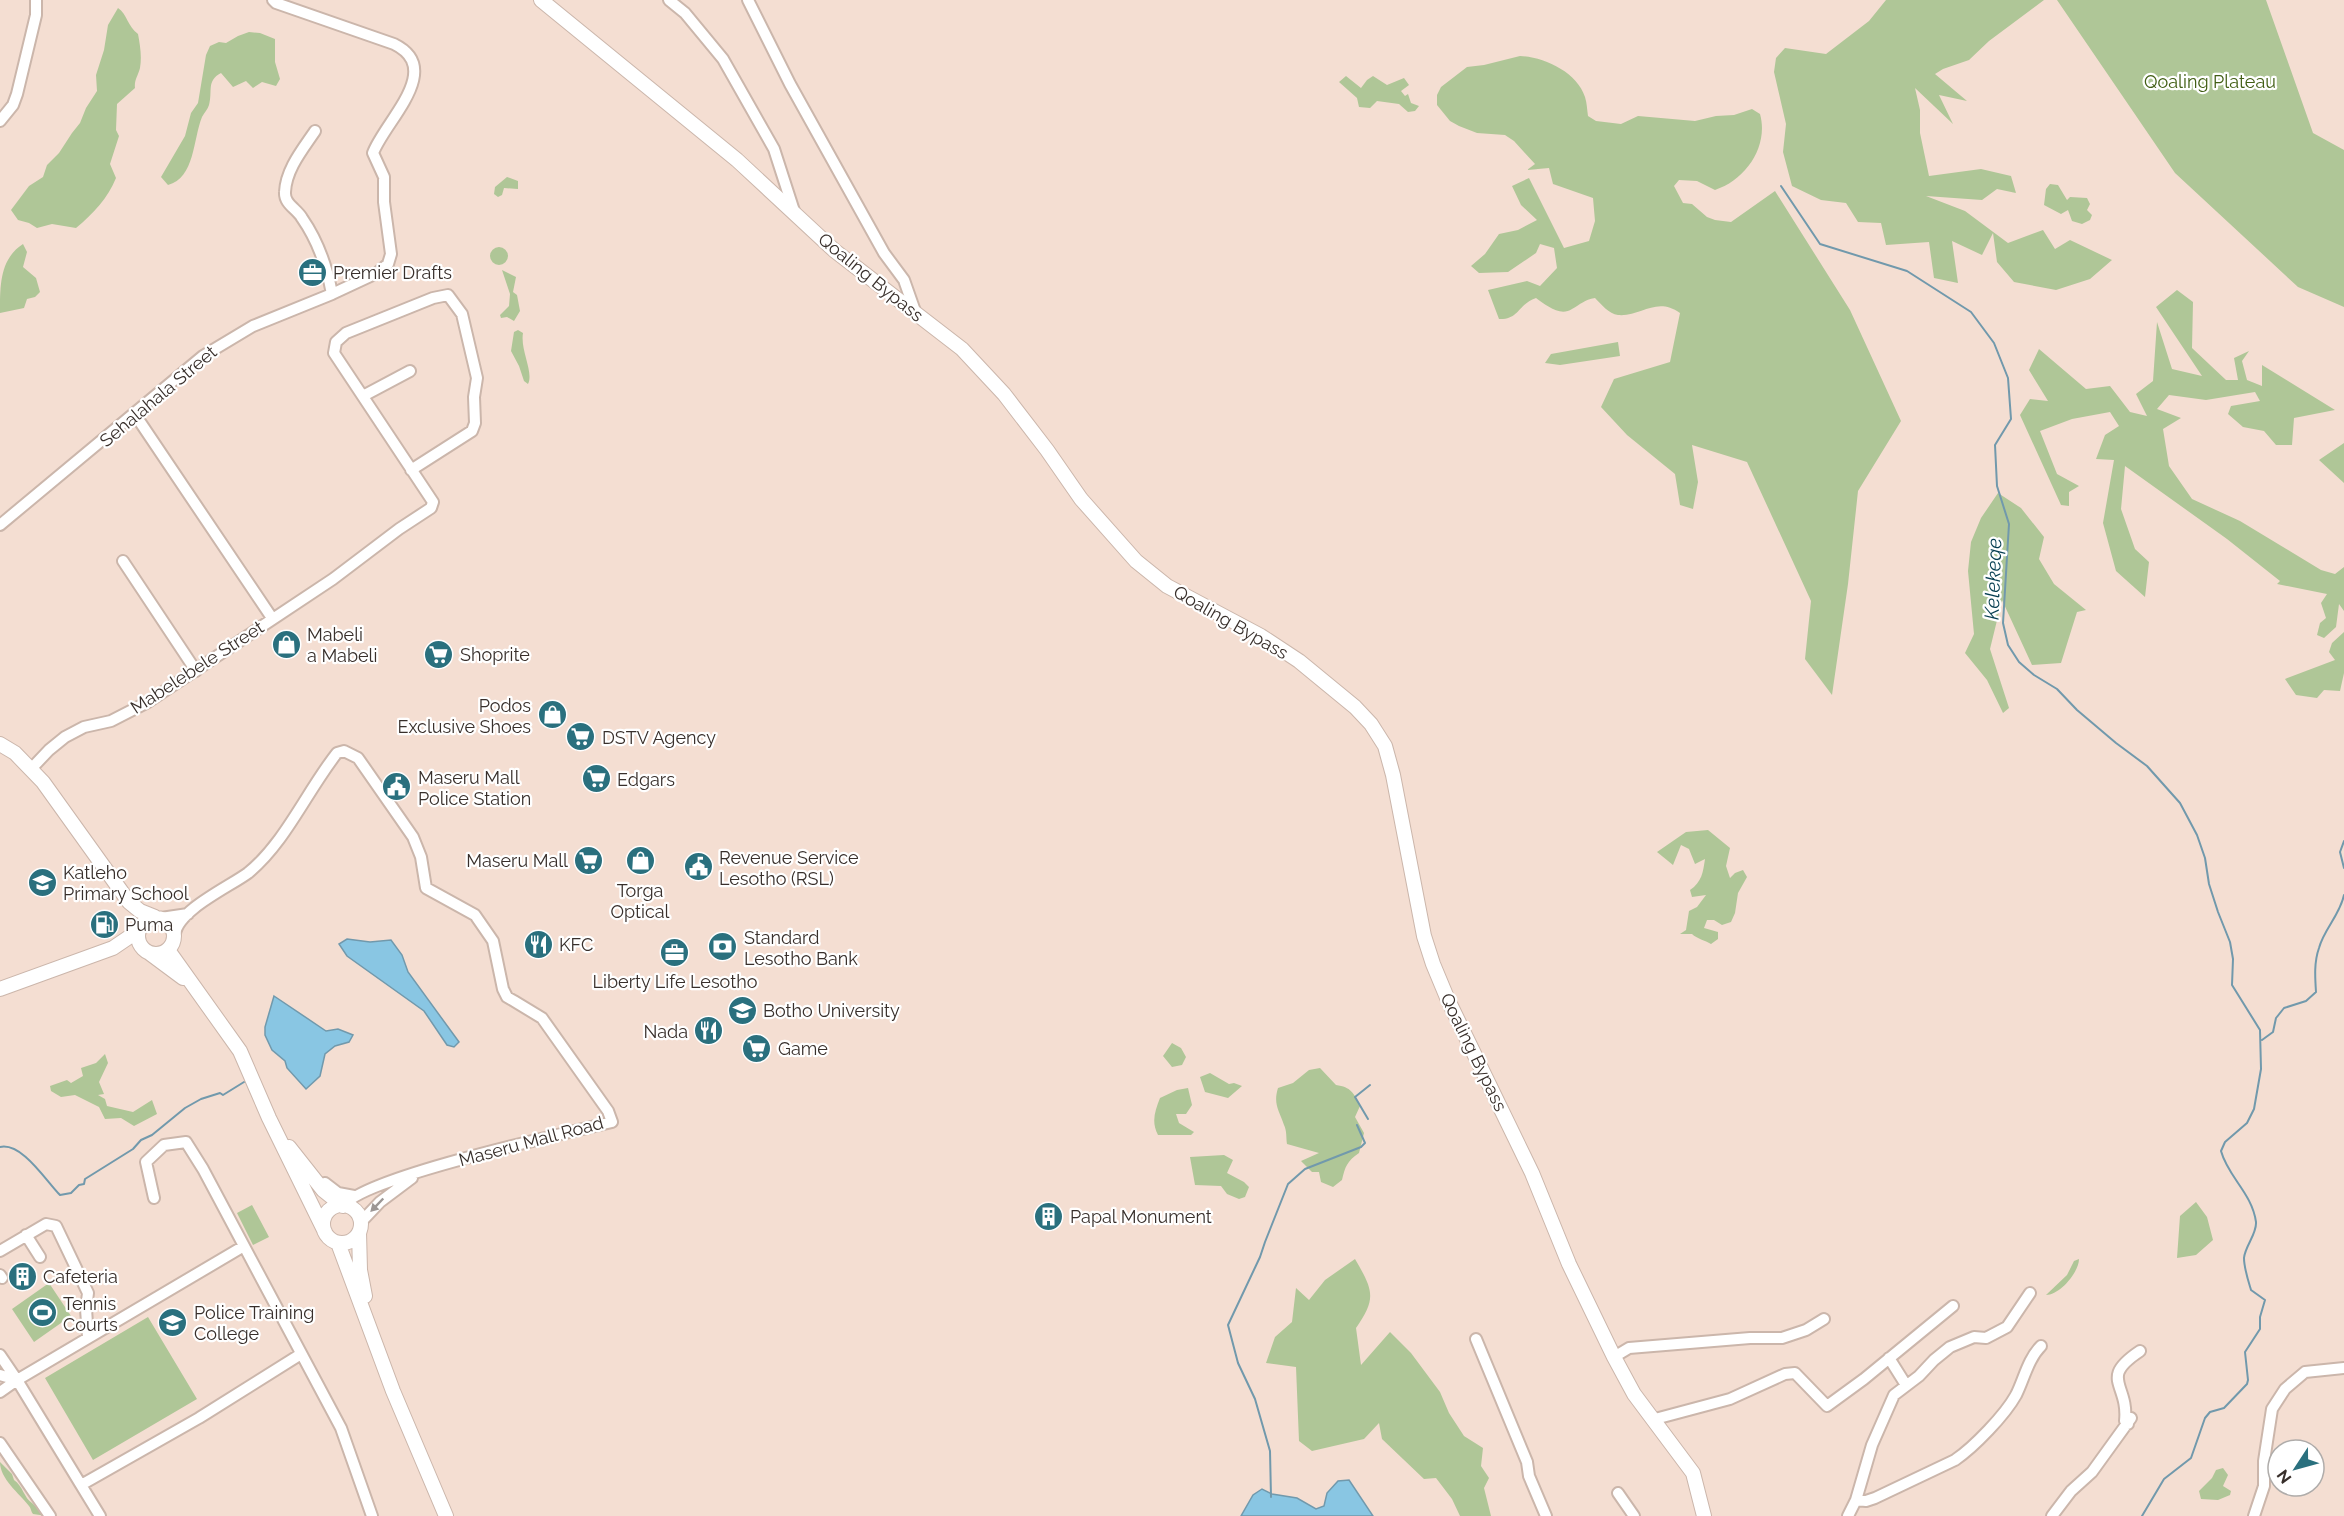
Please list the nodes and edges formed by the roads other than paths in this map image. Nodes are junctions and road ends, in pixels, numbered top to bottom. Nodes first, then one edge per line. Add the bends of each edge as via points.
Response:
1 (36, 0) edge
2 (273, 0) edge
3 (541, 0) edge
4 (669, 0) edge
5 (748, 0) edge
6 (0, 121) edge
7 (315, 131) dead end
8 (794, 211) junction
9 (332, 294) junction
10 (916, 315) junction
11 (410, 371) dead end
12 (363, 396) junction
13 (134, 413) junction
14 (411, 470) junction
15 (0, 525) edge
16 (123, 561) dead end
17 (272, 618) junction
18 (196, 671) junction
19 (0, 744) edge
20 (32, 769) junction
21 (129, 902) junction
22 (188, 914) junction
23 (158, 917) junction
24 (139, 930) junction
25 (175, 934) junction
26 (113, 948) junction
27 (168, 950) junction
28 (146, 951) junction
29 (194, 987) junction
30 (0, 989) edge
31 (270, 1118) junction
32 (431, 1168) junction
33 (154, 1198) dead end
34 (347, 1203) junction
35 (360, 1227) junction
36 (325, 1232) junction
37 (26, 1235) junction
38 (338, 1243) junction
39 (244, 1246) junction
40 (0, 1251) edge
41 (39, 1257) dead end
42 (2030, 1293) dead end
43 (1953, 1306) dead end
44 (1824, 1319) dead end
45 (88, 1337) junction
46 (1476, 1339) dead end
47 (2041, 1346) dead end
48 (2140, 1351) dead end
49 (301, 1354) junction
50 (0, 1355) edge
51 (1614, 1357) junction
52 (1889, 1358) junction
53 (2344, 1368) edge
54 (0, 1375) edge
55 (389, 1379) junction
56 (16, 1380) junction
57 (1906, 1385) junction
58 (0, 1392) edge
59 (1655, 1419) junction
60 (0, 1443) edge
61 (81, 1485) junction
62 (1618, 1493) dead end
63 (1856, 1500) junction
64 (50, 1516) edge
65 (100, 1516) edge
66 (372, 1516) edge
67 (446, 1516) edge
68 (1546, 1516) edge
69 (1634, 1516) edge
70 (1704, 1516) edge
71 (1848, 1516) edge
72 (2052, 1516) edge
73 (2254, 1516) edge

1 - 6 street via 17,94
2 - 9 street, Sehalahala Street via 405,49 416,73 407,97 377,140 373,153 384,177 391,254 388,264
3 - 8 main road, Qoaling Bypass via 685,116
4 - 8 street via 723,59 774,150
5 - 10 street via 884,253 904,280
7 - 9 street via 290,170 284,194 316,240 328,269
8 - 10 main road, Qoaling Bypass via 835,250
9 - 13 street, Sehalahala Street via 221,343
10 - 51 main road, Qoaling Bypass via 962,349 985,372 1081,500 1136,561 1167,586 1299,661 1371,724 1385,746 1393,775 1422,928 1433,964
11 - 12 street
12 - 14 street
12 - 14 street via 334,352 340,336 448,295 462,314 473,357 477,378 475,423 472,431
13 - 15 street, Sehalahala Street
13 - 17 street, Mabelebele Street
14 - 17 street, Mabelebele Street via 433,502 431,508
16 - 18 street
17 - 18 street, Mabelebele Street
18 - 20 street, Mabelebele Street via 131,711 66,737
19 - 20 main road
20 - 21 main road
21 - 23 main road
21 - 24 main road
22 - 23 street, Maseru Mall Road
22 - 25 street, Maseru Mall Road
22 - 32 street, Maseru Mall Road via 248,872 265,855 337,753 344,751 358,758 413,837 426,888 475,915 493,941 507,997 542,1018 603,1101 612,1122
23 - 24 main road via 147,920
23 - 25 main road via 170,924
24 - 26 main road
24 - 28 main road via 139,941
25 - 27 main road
26 - 28 main road
26 - 30 main road
27 - 28 main road via 159,954
27 - 29 main road
28 - 29 main road
29 - 31 main road via 240,1051
31 - 34 main road via 323,1190
31 - 36 main road
32 - 34 street, Maseru Mall Road
32 -> 35 street, Maseru Mall Road via 387,1196
33 - 39 street via 146,1162 164,1145 186,1143
34 - 35 main road via 355,1211
34 - 36 main road via 327,1214
35 - 38 main road via 349,1242
35 - 55 main road via 362,1281
36 - 38 main road
37 - 40 street
37 - 41 street
37 - 45 street via 45,1224 60,1231 88,1293
38 - 55 main road
39 - 45 street
39 - 49 street
42 - 57 street via 2007,1327 1986,1338 1974,1337 1955,1344
43 - 52 street
44 - 51 street via 1782,1338 1629,1348
45 - 56 street
46 - 68 street
47 - 63 street via 2031,1357 2008,1408 1967,1452 1875,1498
48 - 72 street via 2117,1372 2125,1399 2125,1421 2129,1421 2092,1472
49 - 61 street
49 - 66 street via 341,1428
50 - 56 street
51 - 59 main road, Qoaling Bypass via 1634,1394
52 - 57 street
52 - 59 street via 1827,1406 1795,1373 1730,1399
53 - 73 street via 2305,1372 2285,1389 2272,1409 2264,1486
54 - 56 street
55 - 67 main road
56 - 58 street
56 - 61 street
57 - 63 street via 1894,1395 1872,1445
59 - 70 main road, Qoaling Bypass via 1694,1473
60 - 64 street
61 - 65 street
62 - 69 street
63 - 71 street

